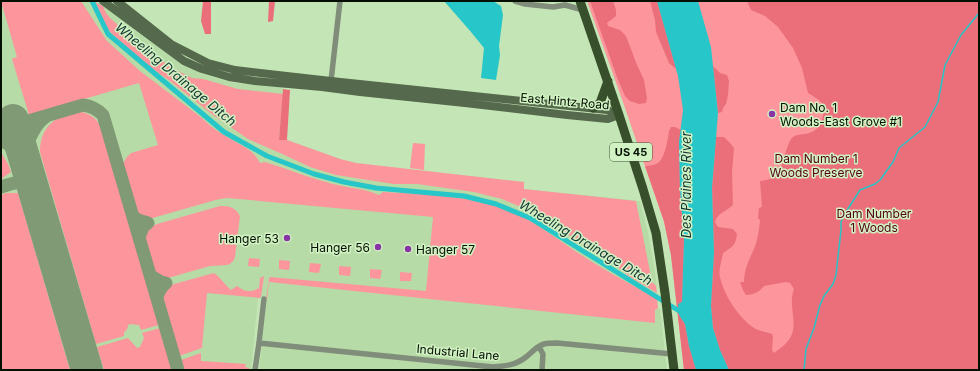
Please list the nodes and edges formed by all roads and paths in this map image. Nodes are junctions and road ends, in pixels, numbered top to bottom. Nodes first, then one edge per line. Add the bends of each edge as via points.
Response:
1 (103, 1) edge
2 (117, 1) edge
3 (340, 1) edge
4 (515, 1) edge
5 (564, 1) edge
6 (582, 5) edge
7 (559, 6) junction
8 (331, 81) junction
9 (608, 81) junction
10 (593, 108) junction
11 (619, 115) junction
12 (264, 299) dead end
13 (260, 343) junction
14 (539, 346) junction
15 (672, 354) junction
16 (255, 370) edge
17 (542, 370) edge
18 (674, 370) edge

1 - 11 main road, East Hintz Road via 184,60 202,69 229,77 608,119
2 - 8 main road, East Hintz Road via 171,44 208,63 235,70
3 - 8 street
4 - 7 street via 532,5
5 - 7 street
6 - 7 street
6 - 9 main road, US 45
8 - 10 main road, East Hintz Road
9 - 10 main road via 600,103
9 - 11 main road, US 45
10 - 11 main road, East Hintz Road
11 - 15 main road, US 45 via 656,233
12 - 13 street
13 - 14 street, Industrial Lane via 493,367 516,363
13 - 16 street
14 - 15 street via 557,343
14 - 17 street via 543,354
15 - 18 main road, US 45

